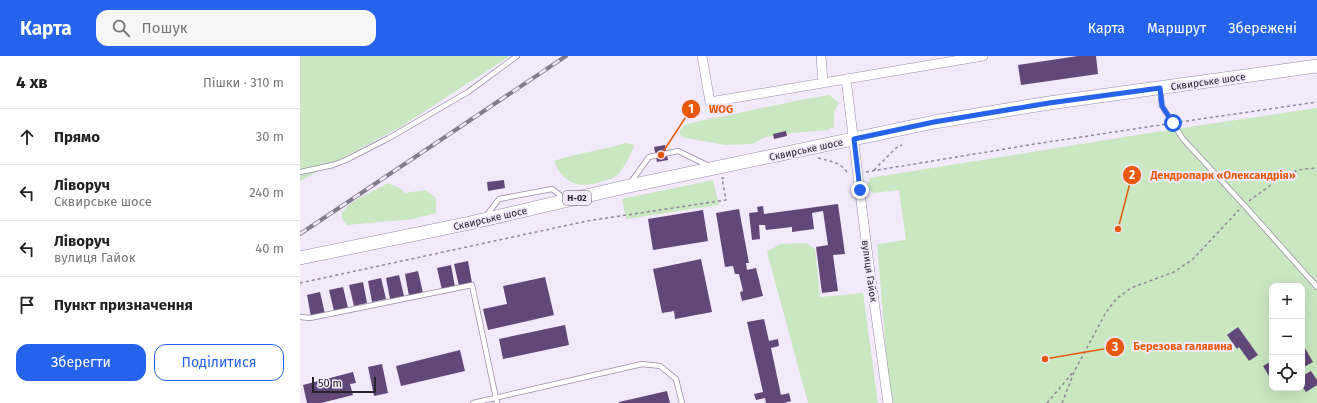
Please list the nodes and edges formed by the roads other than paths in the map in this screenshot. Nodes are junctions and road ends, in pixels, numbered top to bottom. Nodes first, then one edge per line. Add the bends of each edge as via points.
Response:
1 (517, 56) edge
2 (702, 56) edge
3 (821, 56) edge
4 (983, 56) edge
5 (951, 59) edge
6 (1317, 66) edge
7 (846, 79) junction
8 (823, 83) junction
9 (1160, 88) junction
10 (854, 139) junction
11 (714, 169) junction
12 (300, 172) edge
13 (629, 186) junction
14 (300, 258) edge
15 (1317, 287) edge
16 (300, 317) edge
17 (495, 398) junction
18 (473, 403) edge
19 (497, 403) edge
20 (682, 403) edge
21 (888, 403) edge

1 - 12 lane via 468,92 390,138 333,165
2 - 8 street via 710,102
3 - 8 street
4 - 5 street
5 - 7 street
6 - 9 main road, Сквирське шосе / Н-02
7 - 8 street
7 - 10 street, вулиця Гайок
9 - 10 main road, Сквирське шосе / Н-02 via 957,118
9 - 15 lane via 1162,106 1190,149 1244,204
10 - 11 main road, Сквирське шосе / Н-02
10 - 21 street, вулиця Гайок
11 - 13 main road, Сквирське шосе / Н-02
11 - 13 lane via 678,151 649,157
13 - 14 main road, Сквирське шосе / Н-02 via 483,220
16 - 17 lane via 310,318 472,285
17 - 18 lane
17 - 19 lane
17 - 20 lane via 642,364 660,366 676,379

